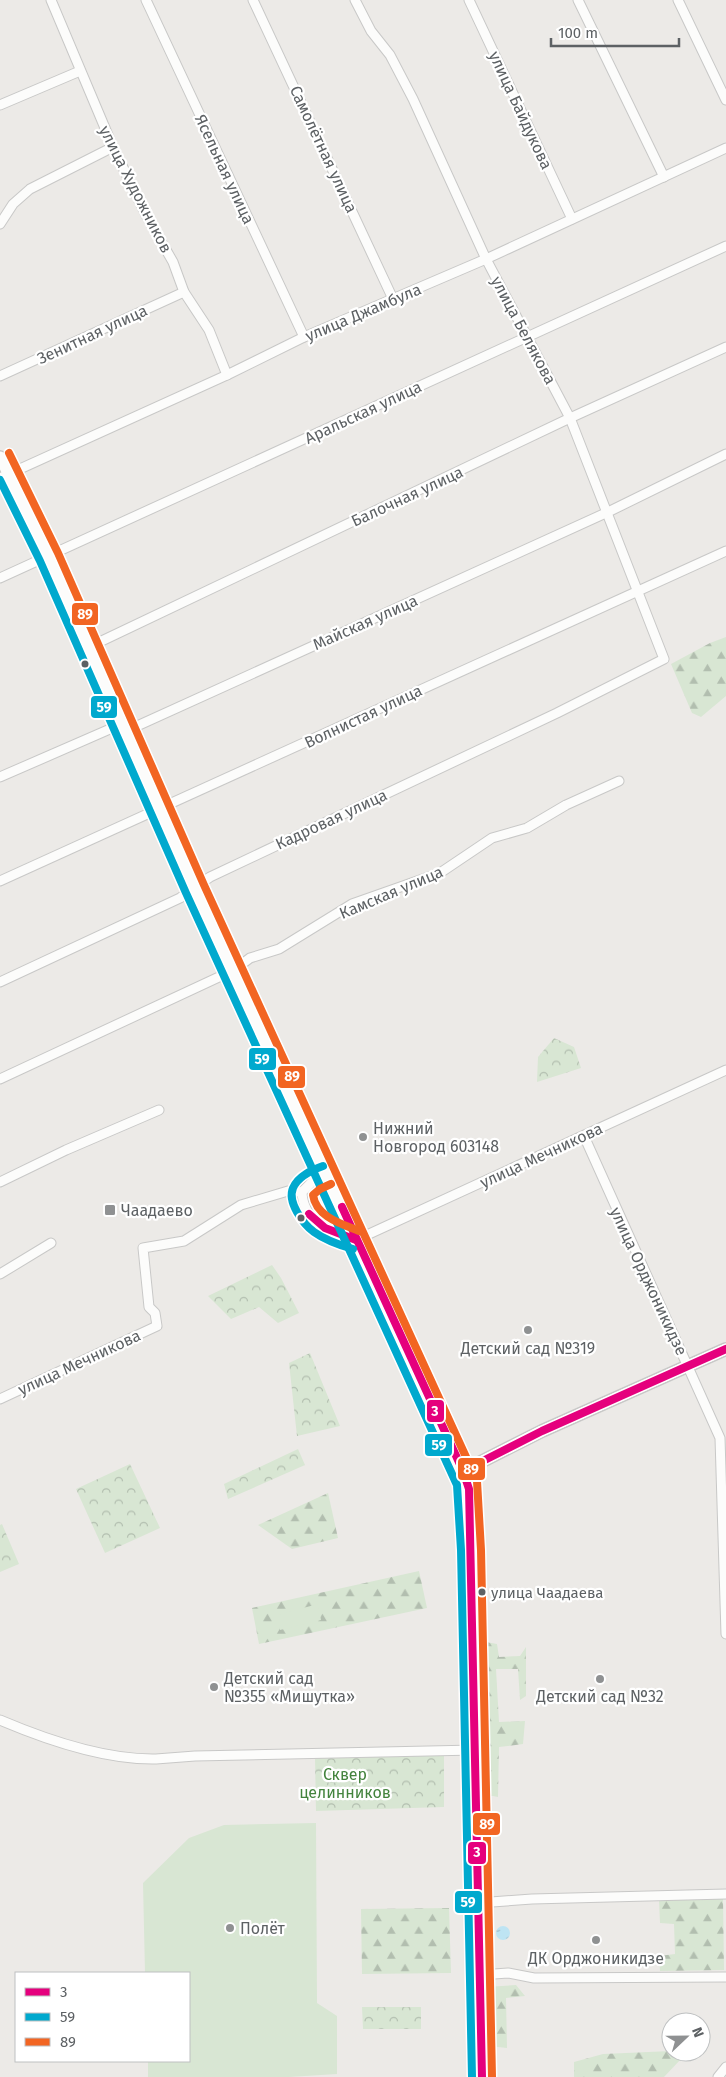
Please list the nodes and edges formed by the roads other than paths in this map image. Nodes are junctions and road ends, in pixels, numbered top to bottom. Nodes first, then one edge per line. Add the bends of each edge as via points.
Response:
1 (51, 0) edge
2 (146, 0) edge
3 (253, 0) edge
4 (357, 0) edge
5 (469, 0) edge
6 (578, 0) edge
7 (678, 0) edge
8 (80, 71) junction
9 (726, 100) edge
10 (0, 105) edge
11 (113, 147) junction
12 (726, 148) edge
13 (664, 177) junction
14 (572, 219) junction
15 (0, 224) edge
16 (726, 246) edge
17 (486, 259) junction
18 (184, 292) junction
19 (393, 299) junction
20 (528, 336) junction
21 (304, 337) junction
22 (726, 347) edge
23 (227, 375) junction
24 (0, 376) edge
25 (570, 418) junction
26 (726, 454) edge
27 (0, 457) edge
28 (4, 476) edge
29 (608, 512) junction
30 (726, 551) edge
31 (49, 557) junction
32 (0, 578) edge
33 (637, 592) junction
34 (89, 647) junction
35 (664, 659) joint
36 (126, 731) junction
37 (0, 777) edge
38 (618, 781) dead end
39 (160, 809) junction
40 (0, 881) edge
41 (195, 889) junction
42 (234, 970) junction
43 (0, 982) edge
44 (726, 1070) edge
45 (0, 1079) edge
46 (159, 1110) dead end
47 (584, 1136) junction
48 (327, 1175) junction
49 (0, 1182) edge
50 (302, 1192) junction
51 (356, 1240) junction
52 (51, 1243) dead end
53 (0, 1274) edge
54 (726, 1349) edge
55 (688, 1366) junction
56 (0, 1399) edge
57 (463, 1471) junction
58 (725, 1529) edge
59 (726, 1634) edge
60 (0, 1720) edge
61 (475, 1750) junction
62 (726, 1894) edge
63 (478, 1903) junction
64 (480, 1975) junction
65 (726, 1978) edge
66 (726, 2068) edge
67 (482, 2077) edge
68 (718, 2077) edge

1 - 8 street, улица Художников
2 - 21 street, Ясельная улица
3 - 19 street, Самолётная улица
4 - 17 street, улица Белякова via 371,31 390,55 413,99
5 - 14 street, улица Байдукова
6 - 13 street
7 - 9 street
8 - 10 street
8 - 11 street, улица Художников
11 - 15 street via 30,189 13,204
11 - 18 street, улица Художников
12 - 13 street, улица Джамбула
13 - 14 street, улица Джамбула
14 - 17 street, улица Джамбула
16 - 20 street, Аральская улица
17 - 19 street, улица Джамбула
17 - 20 street, улица Белякова
18 - 23 street, улица Художников via 208,330
18 - 24 street, Зенитная улица
19 - 21 street, улица Джамбула
20 - 25 street, улица Белякова
20 - 31 street, Аральская улица
21 - 23 street, улица Джамбула
22 - 25 street, Балочная улица
23 - 28 street, улица Джамбула
25 - 29 street, улица Белякова
25 - 34 street, Балочная улица
26 - 29 street, Майская улица
27 - 28 street
28 - 31 street
29 - 33 street, улица Белякова
29 - 36 street, Майская улица
30 - 33 street, Волнистая улица
31 - 32 street, Аральская улица
31 - 34 street
33 - 35 street, улица Белякова
33 - 39 street, Волнистая улица
34 - 36 street
35 - 41 street, Кадровая улица via 210,877
36 - 37 street, Майская улица via 110,729
36 - 39 street
38 - 42 street, Камская улица via 566,805 527,828 492,838 440,873 352,904 279,949 250,958
39 - 40 street, Волнистая улица
39 - 41 street
41 - 42 street
41 - 43 street, Кадровая улица
42 - 45 street, Камская улица
42 - 48 street
44 - 47 street, улица Мечникова
46 - 49 street
47 - 51 street, улица Мечникова
47 - 55 street, улица Орджоникидзе
48 - 50 street via 314,1180
48 - 51 street
50 - 51 street via 305,1208 315,1222
50 - 56 street, улица Мечникова via 288,1192 241,1205 184,1241 143,1248 149,1307 158,1326
51 - 57 street
52 - 53 street
54 - 55 street
55 - 57 street via 542,1431
55 - 58 street, улица Орджоникидзе via 720,1438
57 - 61 street via 469,1489
58 - 59 street, улица Орджоникидзе
60 - 61 street via 47,1740 113,1755 155,1759
61 - 63 street
62 - 63 street
63 - 64 street
64 - 65 street
64 - 67 street
66 - 68 street

